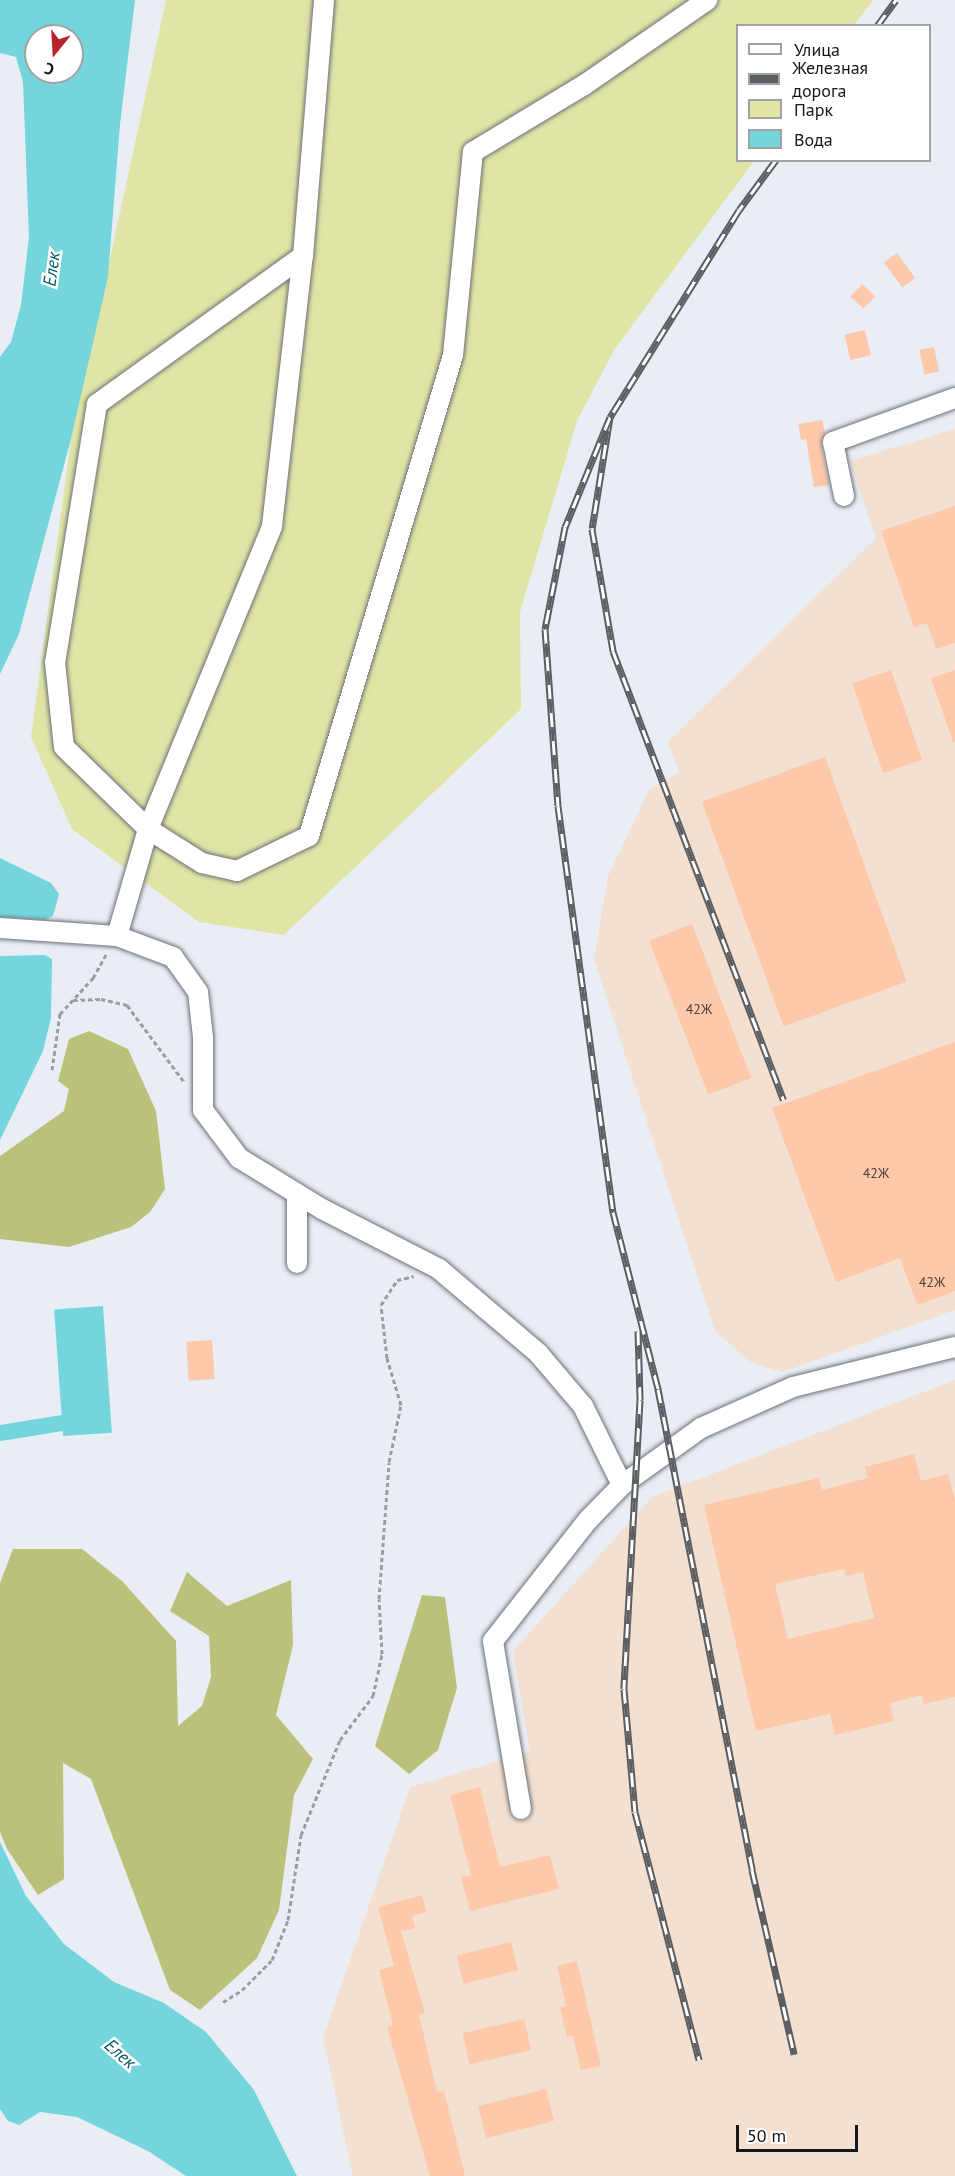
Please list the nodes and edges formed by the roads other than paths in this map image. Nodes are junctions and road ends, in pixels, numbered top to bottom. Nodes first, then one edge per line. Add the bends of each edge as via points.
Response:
1 (324, 0) edge
2 (707, 0) edge
3 (303, 256) junction
4 (955, 398) edge
5 (844, 496) dead end
6 (148, 829) junction
7 (0, 928) edge
8 (117, 936) junction
9 (297, 1194) junction
10 (297, 1263) dead end
11 (955, 1347) edge
12 (622, 1485) junction
13 (521, 1809) dead end

1 - 3 street
2 - 6 street via 584,86 473,152 453,355 309,836 237,871 202,863
3 - 6 street via 272,526
3 - 6 street via 97,404 55,662 64,747
4 - 5 street via 833,442
6 - 8 street
7 - 8 street
8 - 9 street via 174,957 198,992 203,1037 203,1110 239,1158
9 - 10 street
9 - 12 street via 439,1269 538,1353 583,1406
11 - 12 street via 793,1387 701,1428
12 - 13 street via 549,1565 493,1641

